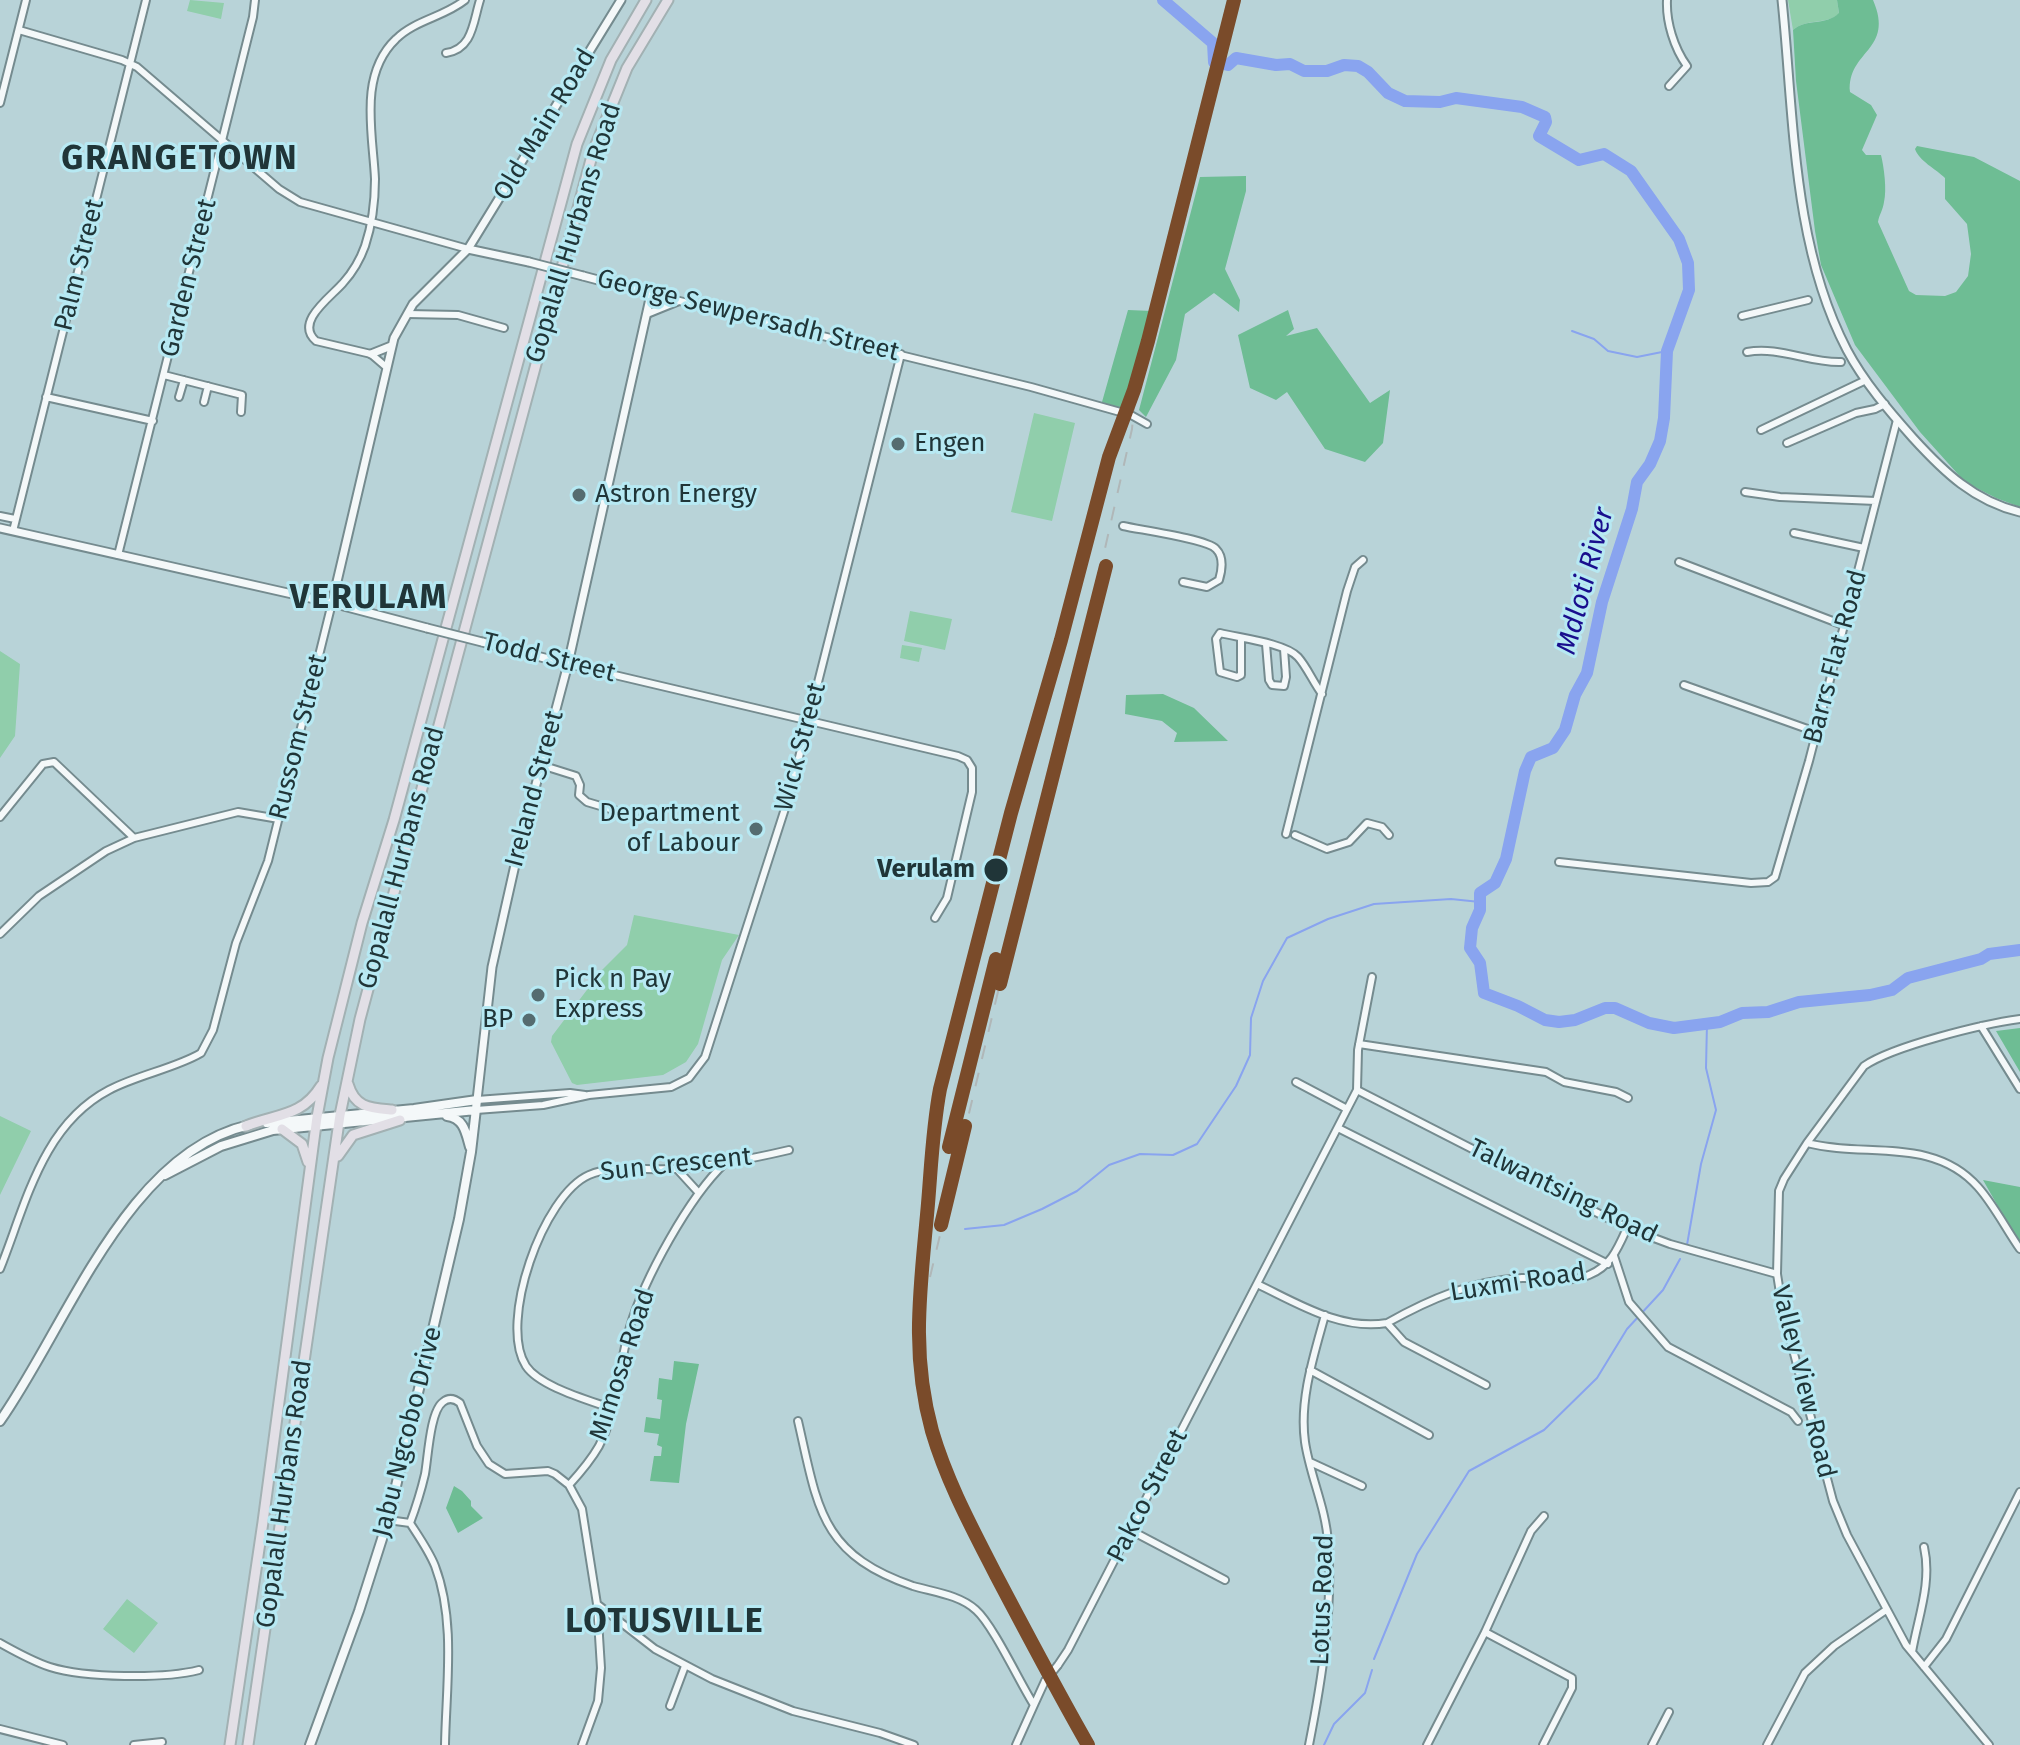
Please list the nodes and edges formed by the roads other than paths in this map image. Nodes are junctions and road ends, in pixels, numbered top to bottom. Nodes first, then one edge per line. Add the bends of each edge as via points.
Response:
1 (26, 0) edge
2 (146, 0) edge
3 (255, 0) edge
4 (480, 0) edge
5 (621, 0) edge
6 (646, 0) edge
7 (668, 0) edge
8 (1667, 0) edge
9 (1782, 0) edge
10 (464, 1) edge
11 (477, 9) junction
12 (19, 30) junction
13 (446, 53) dead end
14 (131, 64) junction
15 (1669, 86) dead end
16 (0, 103) edge
17 (222, 142) junction
18 (371, 222) junction
19 (468, 249) junction
20 (651, 294) junction
21 (682, 300) junction
22 (1808, 300) dead end
23 (408, 314) junction
24 (647, 314) junction
25 (1742, 316) dead end
26 (504, 328) dead end
27 (391, 346) junction
28 (1747, 352) dead end
29 (371, 354) junction
30 (901, 354) junction
31 (1841, 362) dead end
32 (385, 366) junction
33 (164, 375) junction
34 (184, 380) junction
35 (1864, 381) dead end
36 (208, 386) junction
37 (46, 397) junction
38 (179, 397) dead end
39 (204, 402) dead end
40 (1885, 404) junction
41 (241, 412) dead end
42 (1897, 420) junction
43 (153, 421) junction
44 (1147, 424) dead end
45 (1761, 430) dead end
46 (1787, 443) dead end
47 (1745, 492) dead end
48 (1876, 501) junction
49 (2020, 512) edge
50 (0, 516) edge
51 (15, 519) junction
52 (1123, 526) dead end
53 (0, 528) edge
54 (13, 531) junction
55 (1794, 533) dead end
56 (1864, 548) junction
57 (118, 555) junction
58 (1363, 560) dead end
59 (1679, 562) dead end
60 (1183, 582) dead end
61 (332, 603) junction
62 (1843, 625) junction
63 (1241, 638) junction
64 (1266, 644) junction
65 (1284, 649) junction
66 (568, 664) junction
67 (1684, 685) dead end
68 (1322, 694) junction
69 (809, 721) junction
70 (1816, 732) junction
71 (541, 765) junction
72 (634, 816) dead end
73 (0, 817) edge
74 (279, 819) junction
75 (1286, 834) dead end
76 (1295, 835) dead end
77 (1389, 835) dead end
78 (134, 838) junction
79 (1559, 862) dead end
80 (935, 918) dead end
81 (0, 934) edge
82 (1372, 977) dead end
83 (2020, 1019) edge
84 (1981, 1026) junction
85 (1359, 1044) junction
86 (347, 1081) junction
87 (324, 1082) junction
88 (1296, 1082) dead end
89 (2020, 1089) edge
90 (1357, 1090) junction
91 (589, 1095) junction
92 (1628, 1098) dead end
93 (477, 1100) junction
94 (1347, 1109) junction
95 (392, 1110) junction
96 (476, 1110) junction
97 (436, 1115) junction
98 (339, 1120) junction
99 (400, 1120) junction
100 (316, 1122) junction
101 (246, 1126) junction
102 (1338, 1128) junction
103 (282, 1129) junction
104 (1807, 1143) junction
105 (789, 1150) dead end
106 (471, 1152) junction
107 (725, 1163) junction
108 (310, 1169) junction
109 (677, 1169) junction
110 (164, 1175) junction
111 (698, 1192) junction
112 (328, 1199) junction
113 (1627, 1228) junction
114 (2020, 1249) edge
115 (1614, 1256) junction
116 (1608, 1264) junction
117 (0, 1269) edge
118 (1777, 1274) junction
119 (1257, 1284) junction
120 (1325, 1315) junction
121 (1387, 1323) junction
122 (1310, 1370) junction
123 (1486, 1385) dead end
124 (613, 1409) junction
125 (0, 1421) edge
126 (798, 1421) dead end
127 (1798, 1421) dead end
128 (1429, 1435) dead end
129 (1310, 1462) junction
130 (569, 1485) junction
131 (1362, 1486) dead end
132 (2020, 1492) edge
133 (2016, 1506) edge
134 (1544, 1516) dead end
135 (388, 1520) junction
136 (410, 1523) junction
137 (1130, 1530) junction
138 (1924, 1547) dead end
139 (1225, 1580) dead end
140 (597, 1604) junction
141 (1886, 1610) junction
142 (1485, 1632) junction
143 (0, 1643) edge
144 (1912, 1652) junction
145 (685, 1666) junction
146 (1924, 1667) junction
147 (199, 1670) dead end
148 (1034, 1705) junction
149 (670, 1706) dead end
150 (1669, 1712) dead end
151 (0, 1729) edge
152 (162, 1742) dead end
153 (63, 1745) edge
154 (134, 1745) edge
155 (230, 1745) edge
156 (248, 1745) edge
157 (310, 1745) edge
158 (445, 1745) edge
159 (582, 1745) edge
160 (914, 1745) edge
161 (1016, 1745) edge
162 (1309, 1745) edge
163 (1427, 1745) edge
164 (1543, 1745) edge
165 (1652, 1745) edge
166 (1767, 1745) edge
167 (1989, 1745) edge

1 - 12 street
2 - 14 street, Palm Street
3 - 17 street, Garden Street
4 - 11 street
5 - 19 street, Old Main Road
6 - 87 main road, Gopalall Hurbans Road via 600,83 577,144 358,937
7 - 86 main road, Gopalall Hurbans Road via 627,68 589,165
8 - 15 street via 1676,51 1687,66
9 - 40 street via 1811,256 1848,352
10 - 11 street
10 - 18 street via 408,29 389,46 376,72 369,120 375,179
11 - 13 street via 466,44
12 - 14 street, George Sewpersadh Street
12 - 16 street
14 - 17 street, George Sewpersadh Street
14 - 37 street, Palm Street
17 - 18 street, George Sewpersadh Street via 292,197
17 - 33 street, Garden Street
18 - 19 street, George Sewpersadh Street
18 - 29 street via 355,267 314,314 309,331 316,341
19 - 20 street, George Sewpersadh Street, bridge
19 - 23 street, Russom Street
20 - 21 street, George Sewpersadh Street
20 - 24 street, Ireland Street
21 - 24 street
21 - 30 street, George Sewpersadh Street
22 - 25 street
23 - 26 street via 458,315
23 - 27 street, Russom Street
24 - 66 street, Ireland Street
27 - 29 street
27 - 32 street, Russom Street
28 - 31 street
29 - 32 street
30 - 44 street, George Sewpersadh Street via 1131,415
30 - 69 street, Wick Street
32 - 61 street, Russom Street
33 - 34 street
33 - 43 street, Garden Street
34 - 36 street
34 - 38 street
35 - 45 street
36 - 39 street
36 - 41 street via 243,395
37 - 43 street
37 - 51 street, Palm Street
40 - 42 street
40 - 46 street
42 - 48 street, Barrs Flat Road
42 - 49 street via 1950,477 1994,505
43 - 57 street, Garden Street
47 - 48 street
48 - 56 street, Barrs Flat Road
50 - 51 street
51 - 54 street, Palm Street
52 - 60 street via 1199,541 1218,551 1221,574 1213,586
53 - 54 street, Todd Street
54 - 57 street, Todd Street
55 - 56 street
56 - 62 street, Barrs Flat Road
57 - 61 street, Todd Street
58 - 68 street via 1351,579
59 - 62 street
61 - 66 street, Todd Street, bridge
61 - 74 street, Russom Street
62 - 70 street, Barrs Flat Road
63 - 63 street via 1217,635 1220,672 1241,675
63 - 64 street
64 - 65 street
64 - 65 street via 1269,680 1279,688 1286,681
65 - 68 street via 1300,659
66 - 69 street, Todd Street
66 - 71 street, Ireland Street
67 - 70 street
68 - 75 street
69 - 80 street, Todd Street via 967,760 972,792 947,898
69 - 91 street, Wick Street via 705,1057 689,1078 671,1087
70 - 79 street, Barrs Flat Road via 1772,880
71 - 72 street via 576,776 579,795 587,802
71 - 93 street, Ireland Street via 492,967
73 - 78 street via 43,764 54,762
74 - 78 street via 238,812
74 - 117 street, Russom Street via 236,943 213,1030 201,1053 92,1099 58,1132
76 - 77 street via 1327,849 1349,842 1367,823
78 - 81 street via 52,887
82 - 85 street
83 - 84 street, Valley View Road
84 - 89 street
84 - 104 street, Valley View Road via 1873,1060 1857,1073
85 - 90 street
85 - 92 street via 1546,1072 1564,1082
86 - 95 main road via 360,1105
86 - 98 main road, Gopalall Hurbans Road
87 - 100 main road, Gopalall Hurbans Road
87 - 101 main road via 302,1109
88 - 94 street
90 - 94 street, Pakco Street
90 - 113 street, Talwantsing Road
91 - 93 street, Wick Street
91 - 96 street, Wick Street
93 - 95 main road
93 - 96 main road, Jabu Ngcobo Drive
94 - 102 street, Pakco Street
95 - 98 main road
96 - 97 main road
96 - 106 main road, Jabu Ngcobo Drive
97 - 99 main road
97 - 106 main road via 459,1120
98 - 99 main road
98 - 100 main road
98 - 112 main road, Gopalall Hurbans Road
99 - 112 main road via 353,1135 339,1151
100 - 101 main road
100 - 103 main road
100 - 108 main road, Gopalall Hurbans Road
101 - 110 main road via 193,1148
102 - 116 street
102 - 119 street, Pakco Street
103 - 108 main road via 302,1144
103 - 110 main road via 243,1137
104 - 114 street via 1914,1152 1948,1164 1977,1186
104 - 118 street, Valley View Road via 1779,1191
105 - 107 street, Sun Crescent
106 - 135 main road, Jabu Ngcobo Drive
107 - 109 street, Sun Crescent
107 - 111 street, Mimosa Road
108 - 155 main road, Gopalall Hurbans Road
109 - 111 street
109 - 124 street, Sun Crescent via 602,1171 572,1185 542,1228 522,1292 517,1338 529,1370
110 - 125 main road via 131,1209
111 - 124 street, Mimosa Road via 637,1305
112 - 156 main road, Gopalall Hurbans Road
113 - 115 street, Luxmi Road
113 - 118 street, Talwantsing Road
115 - 116 street, Luxmi Road
115 - 127 street via 1624,1293 1672,1350 1791,1412
116 - 121 street, Luxmi Road via 1581,1278 1504,1280 1447,1292
118 - 141 street, Valley View Road via 1833,1501
119 - 120 street
119 - 137 street, Pakco Street
120 - 121 street via 1361,1324
120 - 122 street, Lotus Road
121 - 123 street via 1404,1342
122 - 128 street
122 - 129 street, Lotus Road via 1304,1429
124 - 130 street, Mimosa Road via 597,1448
126 - 148 street via 821,1510 841,1544 872,1570 976,1610
129 - 131 street
129 - 162 street, Lotus Road via 1326,1523 1329,1561 1323,1662
130 - 136 street via 548,1471 497,1471 477,1446 460,1403 448,1399 435,1417
130 - 140 street via 582,1509
132 - 133 street
133 - 146 street via 1946,1639
134 - 142 street via 1531,1531
135 - 136 street
135 - 157 main road, Jabu Ngcobo Drive
136 - 158 street via 434,1563 442,1589
137 - 139 street
137 - 148 street, Pakco Street, bridge
138 - 144 street via 1929,1566
140 - 145 street via 641,1640
140 - 159 street via 601,1680
141 - 144 street, Valley View Road
141 - 166 street via 1805,1673
142 - 163 street
142 - 164 street via 1572,1678
143 - 147 street via 76,1672
144 - 146 street, Valley View Road
145 - 149 street
145 - 160 street via 793,1711
146 - 167 street, Valley View Road
148 - 161 street, Pakco Street
150 - 165 street
151 - 153 street
152 - 154 street

